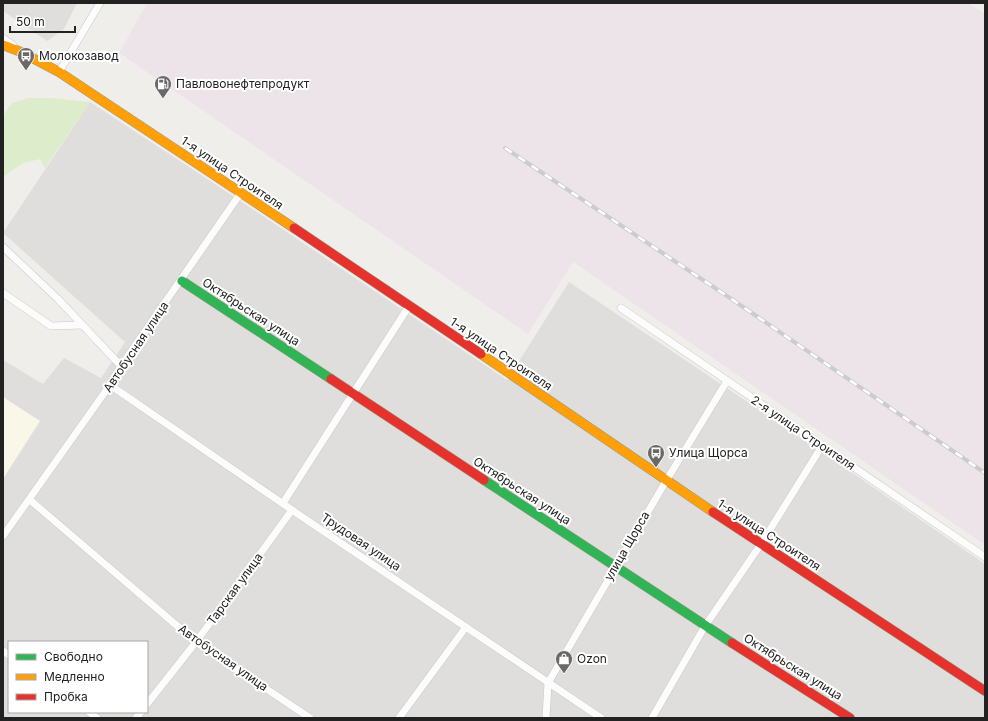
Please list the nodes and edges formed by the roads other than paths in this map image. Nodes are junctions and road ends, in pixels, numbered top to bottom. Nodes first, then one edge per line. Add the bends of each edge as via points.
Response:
1 (100, 3) edge
2 (3, 38) edge
3 (3, 45) edge
4 (21, 52) junction
5 (59, 72) junction
6 (240, 194) junction
7 (3, 247) edge
8 (182, 280) junction
9 (3, 293) edge
10 (409, 306) junction
11 (622, 308) dead end
12 (82, 325) junction
13 (121, 366) junction
14 (727, 381) junction
15 (110, 385) junction
16 (353, 394) junction
17 (822, 446) junction
18 (666, 481) junction
19 (30, 500) junction
20 (283, 503) junction
21 (292, 510) junction
22 (3, 536) edge
23 (761, 544) junction
24 (985, 557) edge
25 (615, 567) junction
26 (705, 626) junction
27 (466, 627) junction
28 (196, 642) junction
29 (548, 683) junction
30 (985, 691) edge
31 (148, 703) edge
32 (310, 718) edge
33 (399, 718) edge
34 (546, 718) edge
35 (601, 718) edge
36 (652, 718) edge
37 (850, 718) edge

1 - 5 street
2 - 4 street, 1-я улица Строителя
3 - 4 street
4 - 5 street, 1-я улица Строителя
5 - 6 street, 1-я улица Строителя
6 - 8 street, Автобусная улица
6 - 10 street, 1-я улица Строителя
7 - 12 street
8 - 13 street, Автобусная улица
8 - 16 street, Октябрьская улица
9 - 12 street via 51,326
10 - 16 street
10 - 18 street, 1-я улица Строителя
11 - 14 street, 2-я улица Строителя
12 - 13 street
13 - 15 street, Автобусная улица
14 - 17 street, 2-я улица Строителя
14 - 18 street, улица Щорса
15 - 19 street, Автобусная улица
15 - 20 street, Трудовая улица
16 - 20 street
16 - 25 street, Октябрьская улица
17 - 23 street
17 - 24 street, 2-я улица Строителя
18 - 23 street, 1-я улица Строителя
18 - 25 street, улица Щорса
19 - 22 street, Автобусная улица
19 - 28 street, Автобусная улица
20 - 21 street, Трудовая улица
21 - 27 street, Трудовая улица
21 - 28 street, Тарская улица
23 - 26 street
23 - 30 street, 1-я улица Строителя
25 - 26 street, Октябрьская улица
25 - 29 street, улица Щорса
26 - 36 street
26 - 37 street, Октябрьская улица
27 - 29 street, Трудовая улица
27 - 33 street
28 - 31 street, Тарская улица
28 - 32 street, Автобусная улица
29 - 34 street, улица Щорса
29 - 35 street, Трудовая улица

